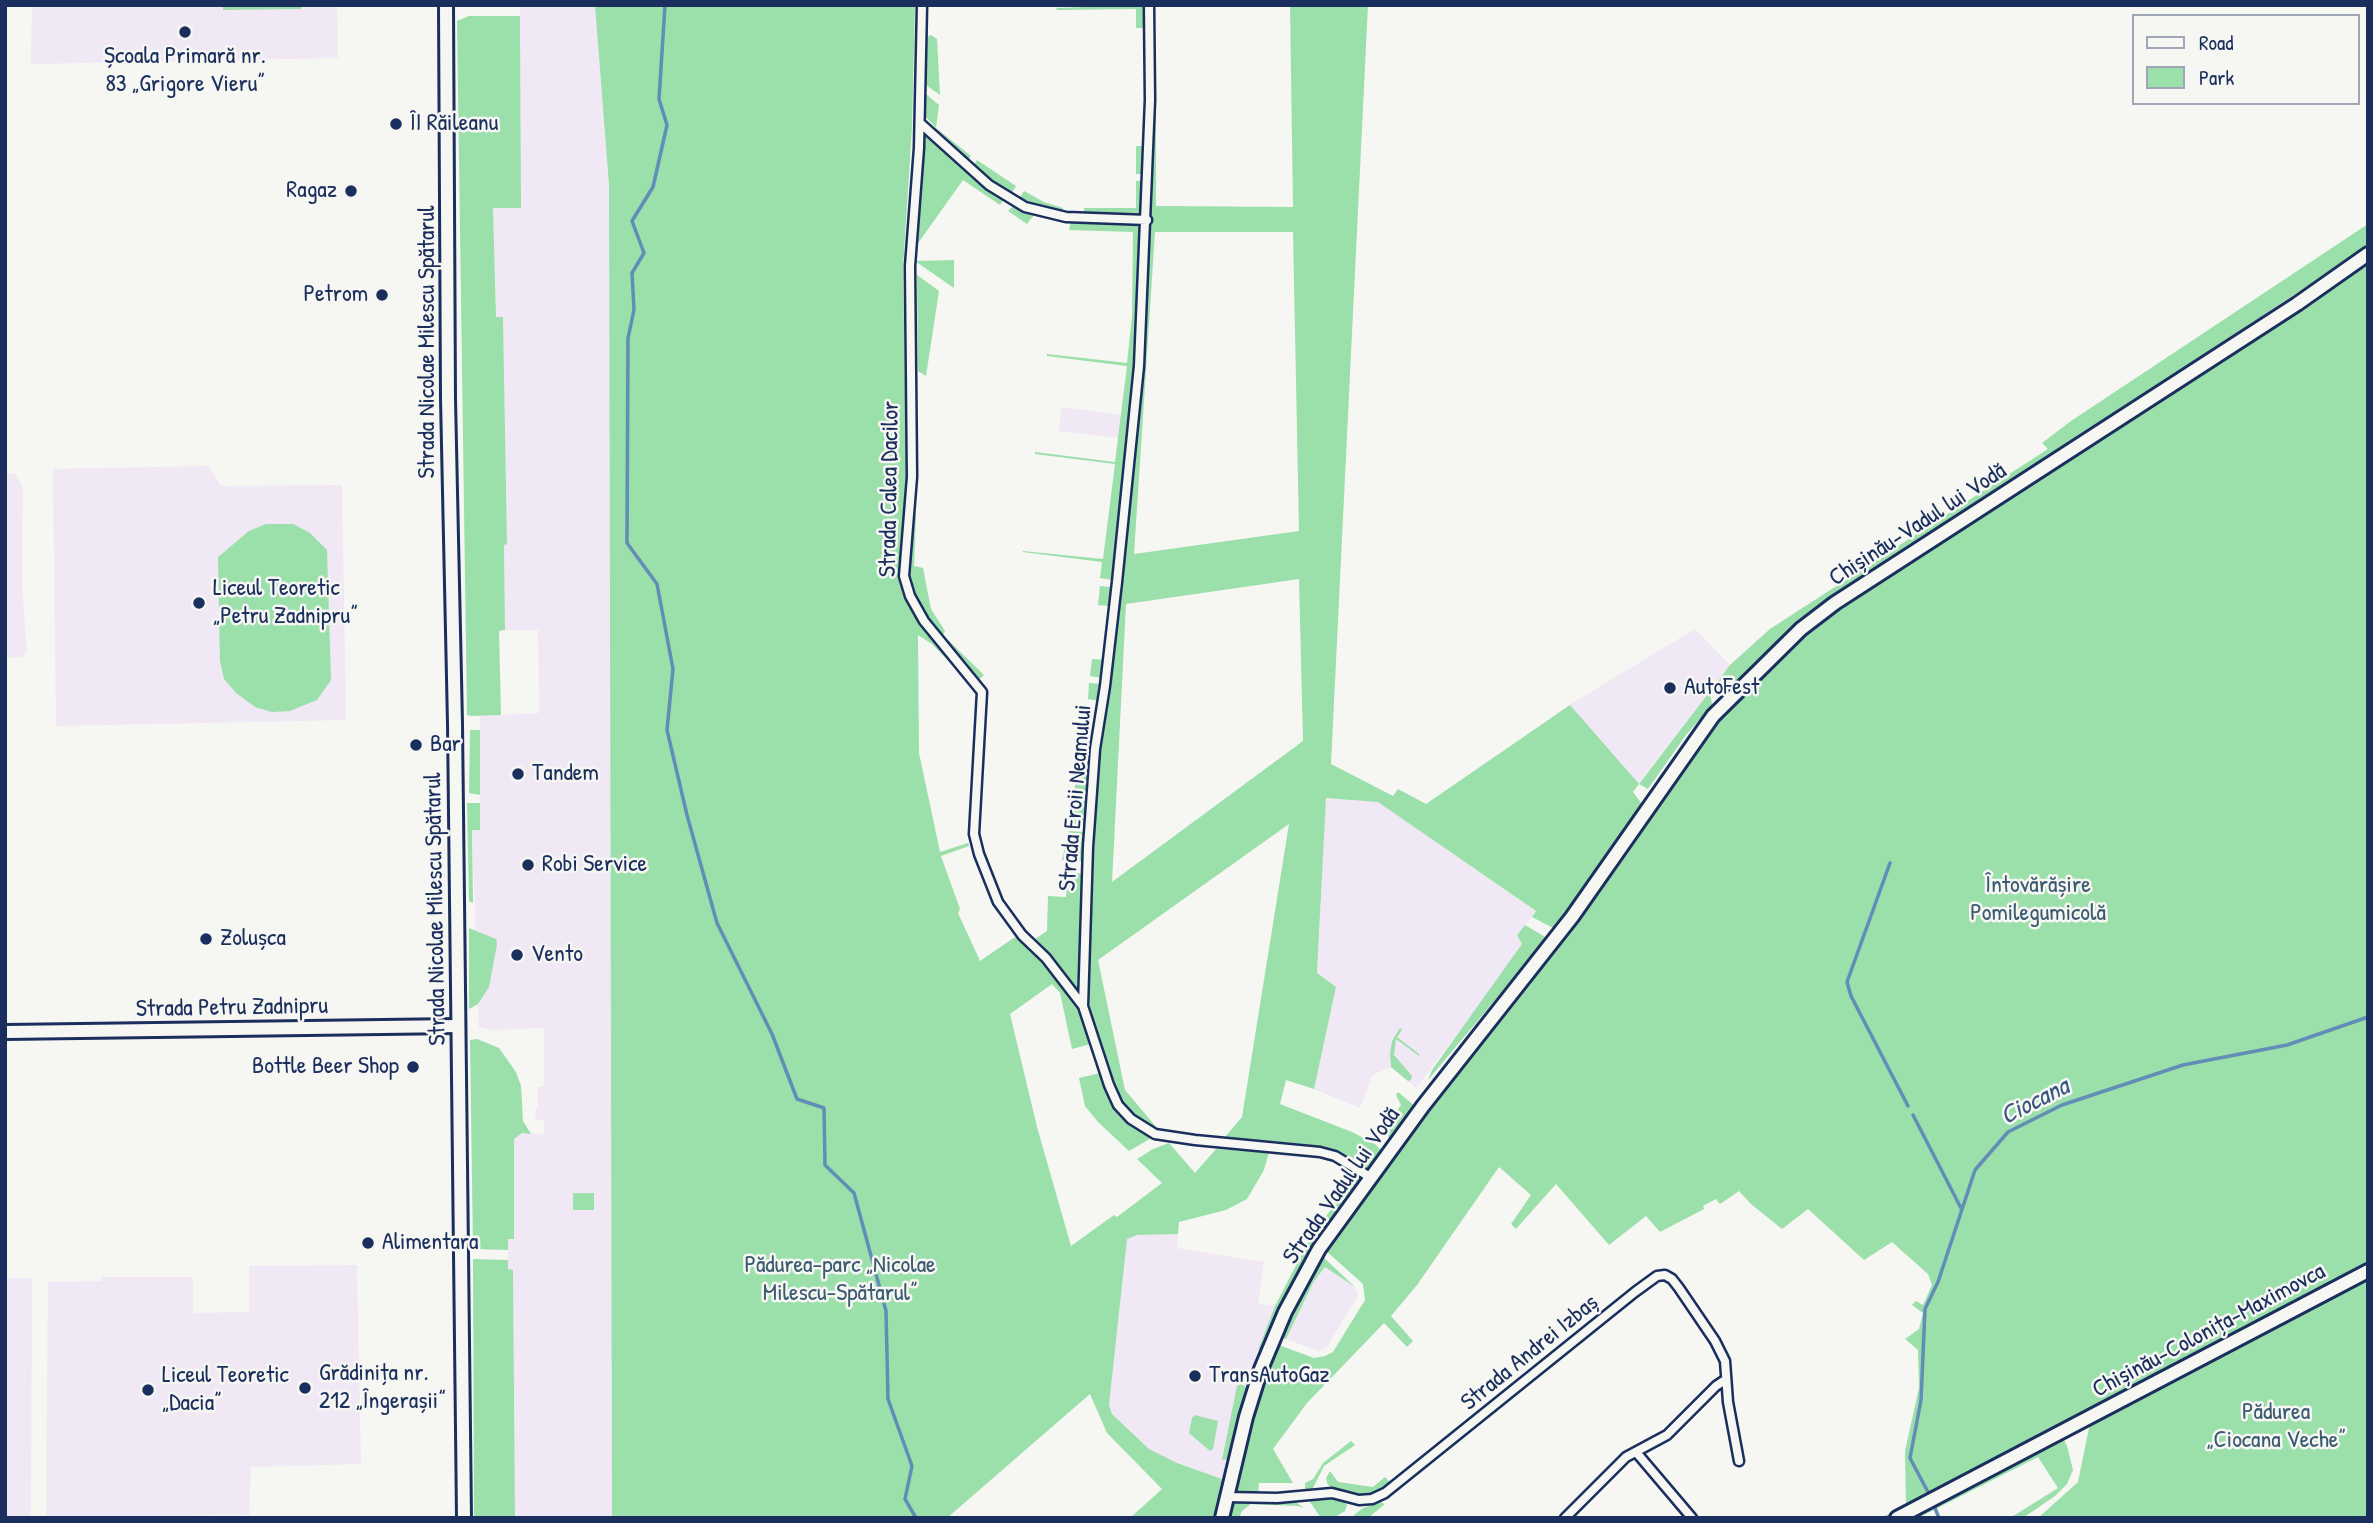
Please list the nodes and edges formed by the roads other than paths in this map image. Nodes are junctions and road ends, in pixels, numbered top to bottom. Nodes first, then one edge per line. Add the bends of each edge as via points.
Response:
1 (446, 5) edge
2 (922, 5) edge
3 (1149, 5) edge
4 (920, 123) junction
5 (1147, 220) junction
6 (2368, 254) edge
7 (1572, 917) joint
8 (1083, 1006) junction
9 (458, 1026) junction
10 (5, 1032) edge
11 (1370, 1177) junction
12 (2368, 1270) edge
13 (1725, 1380) junction
14 (1636, 1452) junction
15 (1739, 1461) dead end
16 (1226, 1497) junction
17 (464, 1518) edge
18 (1222, 1518) edge
19 (1565, 1518) edge
20 (1692, 1518) edge
21 (1896, 1518) edge

1 - 9 main road, Strada Nicolae Milescu Spătarul
2 - 4 street, Strada Calea Dacilor
3 - 5 street, Strada Eroii Neamului
4 - 5 street via 989,185 1025,207 1066,217
4 - 8 street, Strada Calea Dacilor via 909,266 912,477 904,576 924,621 982,692 974,834 998,902
5 - 8 street, Strada Eroii Neamului via 1131,452 1093,774
6 - 7 main road, Chișinău-Vadul lui Vodă via 1801,629 1713,716
7 - 11 main road, Strada Vadul lui Vodă
8 - 11 street, Strada Eroii Neamului via 1118,1105 1130,1119 1155,1134 1320,1152
9 - 10 main road, Strada Petru Zadnipru
9 - 17 main road, Strada Nicolae Milescu Spătarul
11 - 16 main road, Strada Vadul lui Vodă via 1319,1249 1274,1335
12 - 21 main road, Chișinău-Colonița-Maximovca
13 - 14 street via 1667,1435
13 - 15 street, Strada Andrei Izbaș
13 - 16 street, Strada Andrei Izbaș via 1725,1361 1715,1341 1672,1279 1657,1276 1385,1493 1359,1500 1332,1493
14 - 19 street
14 - 20 street
16 - 18 main road, Strada Vadul lui Vodă

